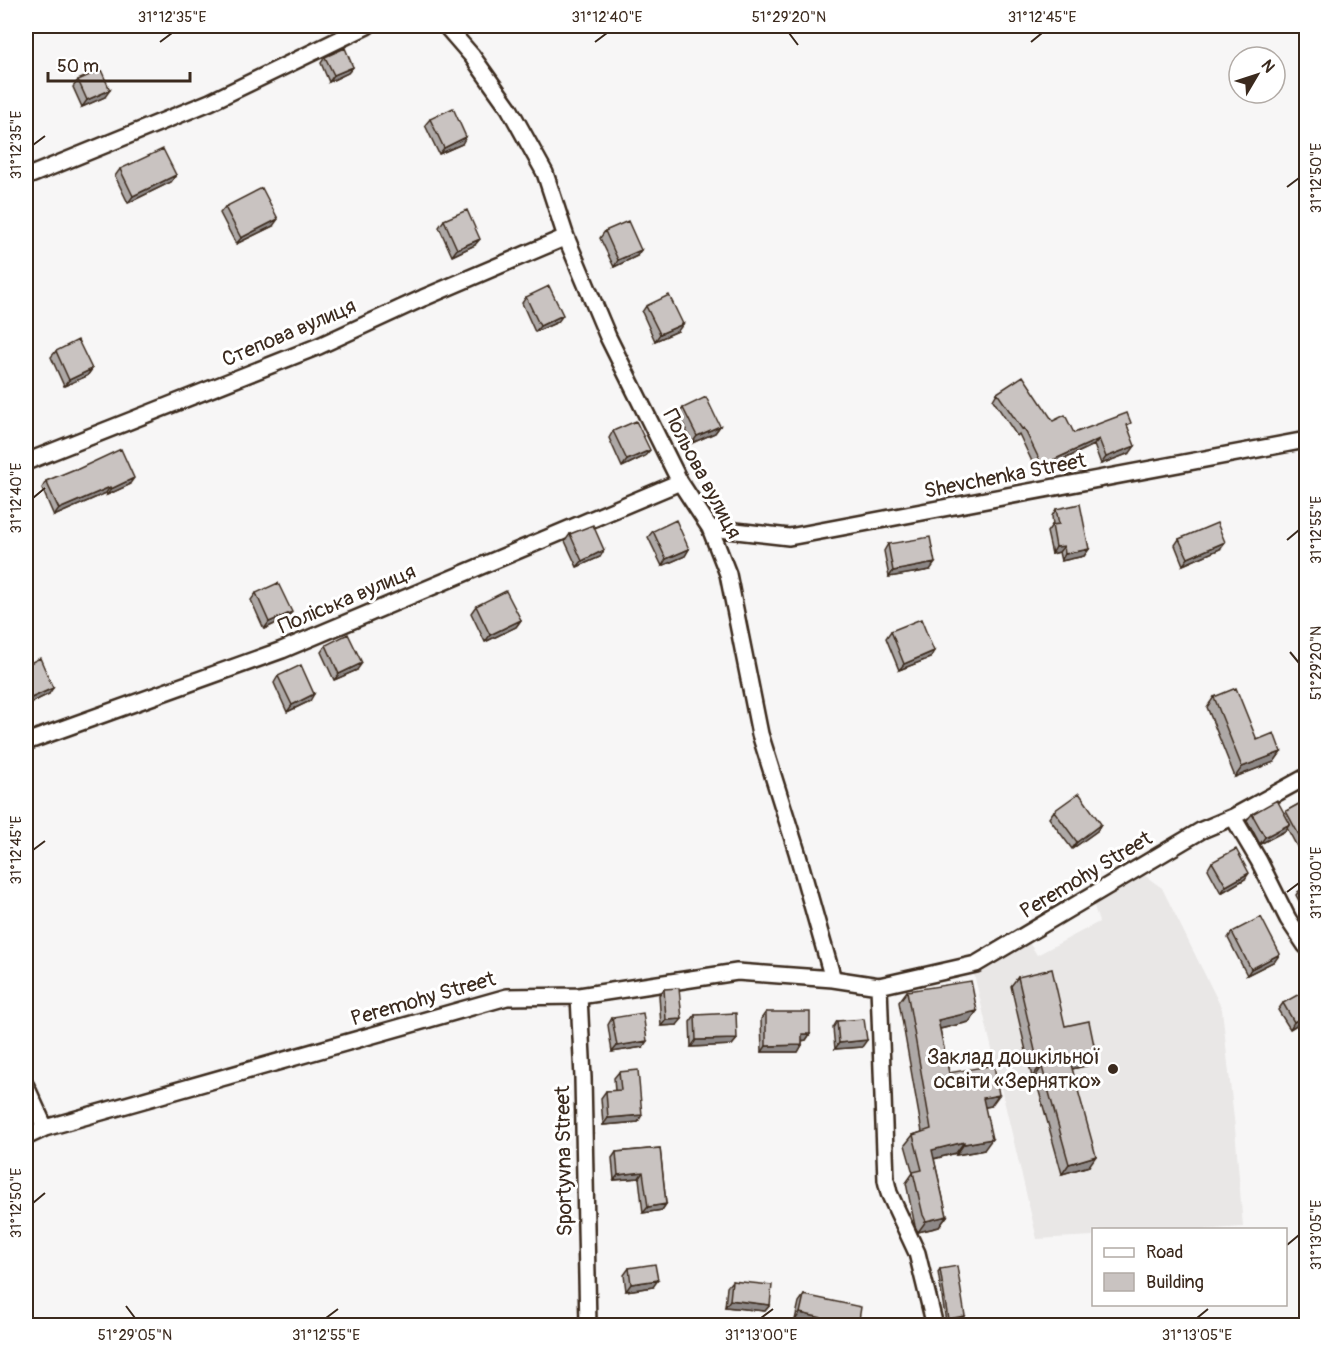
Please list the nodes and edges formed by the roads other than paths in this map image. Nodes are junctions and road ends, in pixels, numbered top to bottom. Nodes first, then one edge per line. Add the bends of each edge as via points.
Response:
1 (367, 26) edge
2 (446, 26) edge
3 (26, 177) edge
4 (566, 237) junction
5 (1306, 440) edge
6 (26, 462) edge
7 (680, 482) junction
8 (710, 528) junction
9 (26, 742) edge
10 (1306, 777) edge
11 (1233, 817) junction
12 (1306, 945) edge
13 (833, 979) junction
14 (879, 986) junction
15 (579, 996) junction
16 (26, 1086) edge
17 (45, 1128) junction
18 (26, 1137) edge
19 (588, 1326) edge
20 (935, 1326) edge

1 - 3 street via 210,102
2 - 4 street, Польова вулиця via 509,108 545,173
4 - 6 street, Степова вулиця via 319,346
4 - 7 street, Польова вулиця via 608,337
5 - 8 street, Shevchenka Street via 789,537
7 - 8 street, Польова вулиця
7 - 9 street, Поліська вулиця via 282,650
8 - 13 street, Польова вулиця via 728,574 760,734
10 - 11 street, Peremohy Street
11 - 12 street
11 - 14 street, Peremohy Street via 1202,831 976,964
13 - 14 street, Peremohy Street
13 - 15 street, Peremohy Street via 737,972
14 - 20 street via 886,1180 917,1253
15 - 17 street, Peremohy Street via 507,997
15 - 19 street, Sportyvna Street
16 - 17 street
17 - 18 street, Peremohy Street

